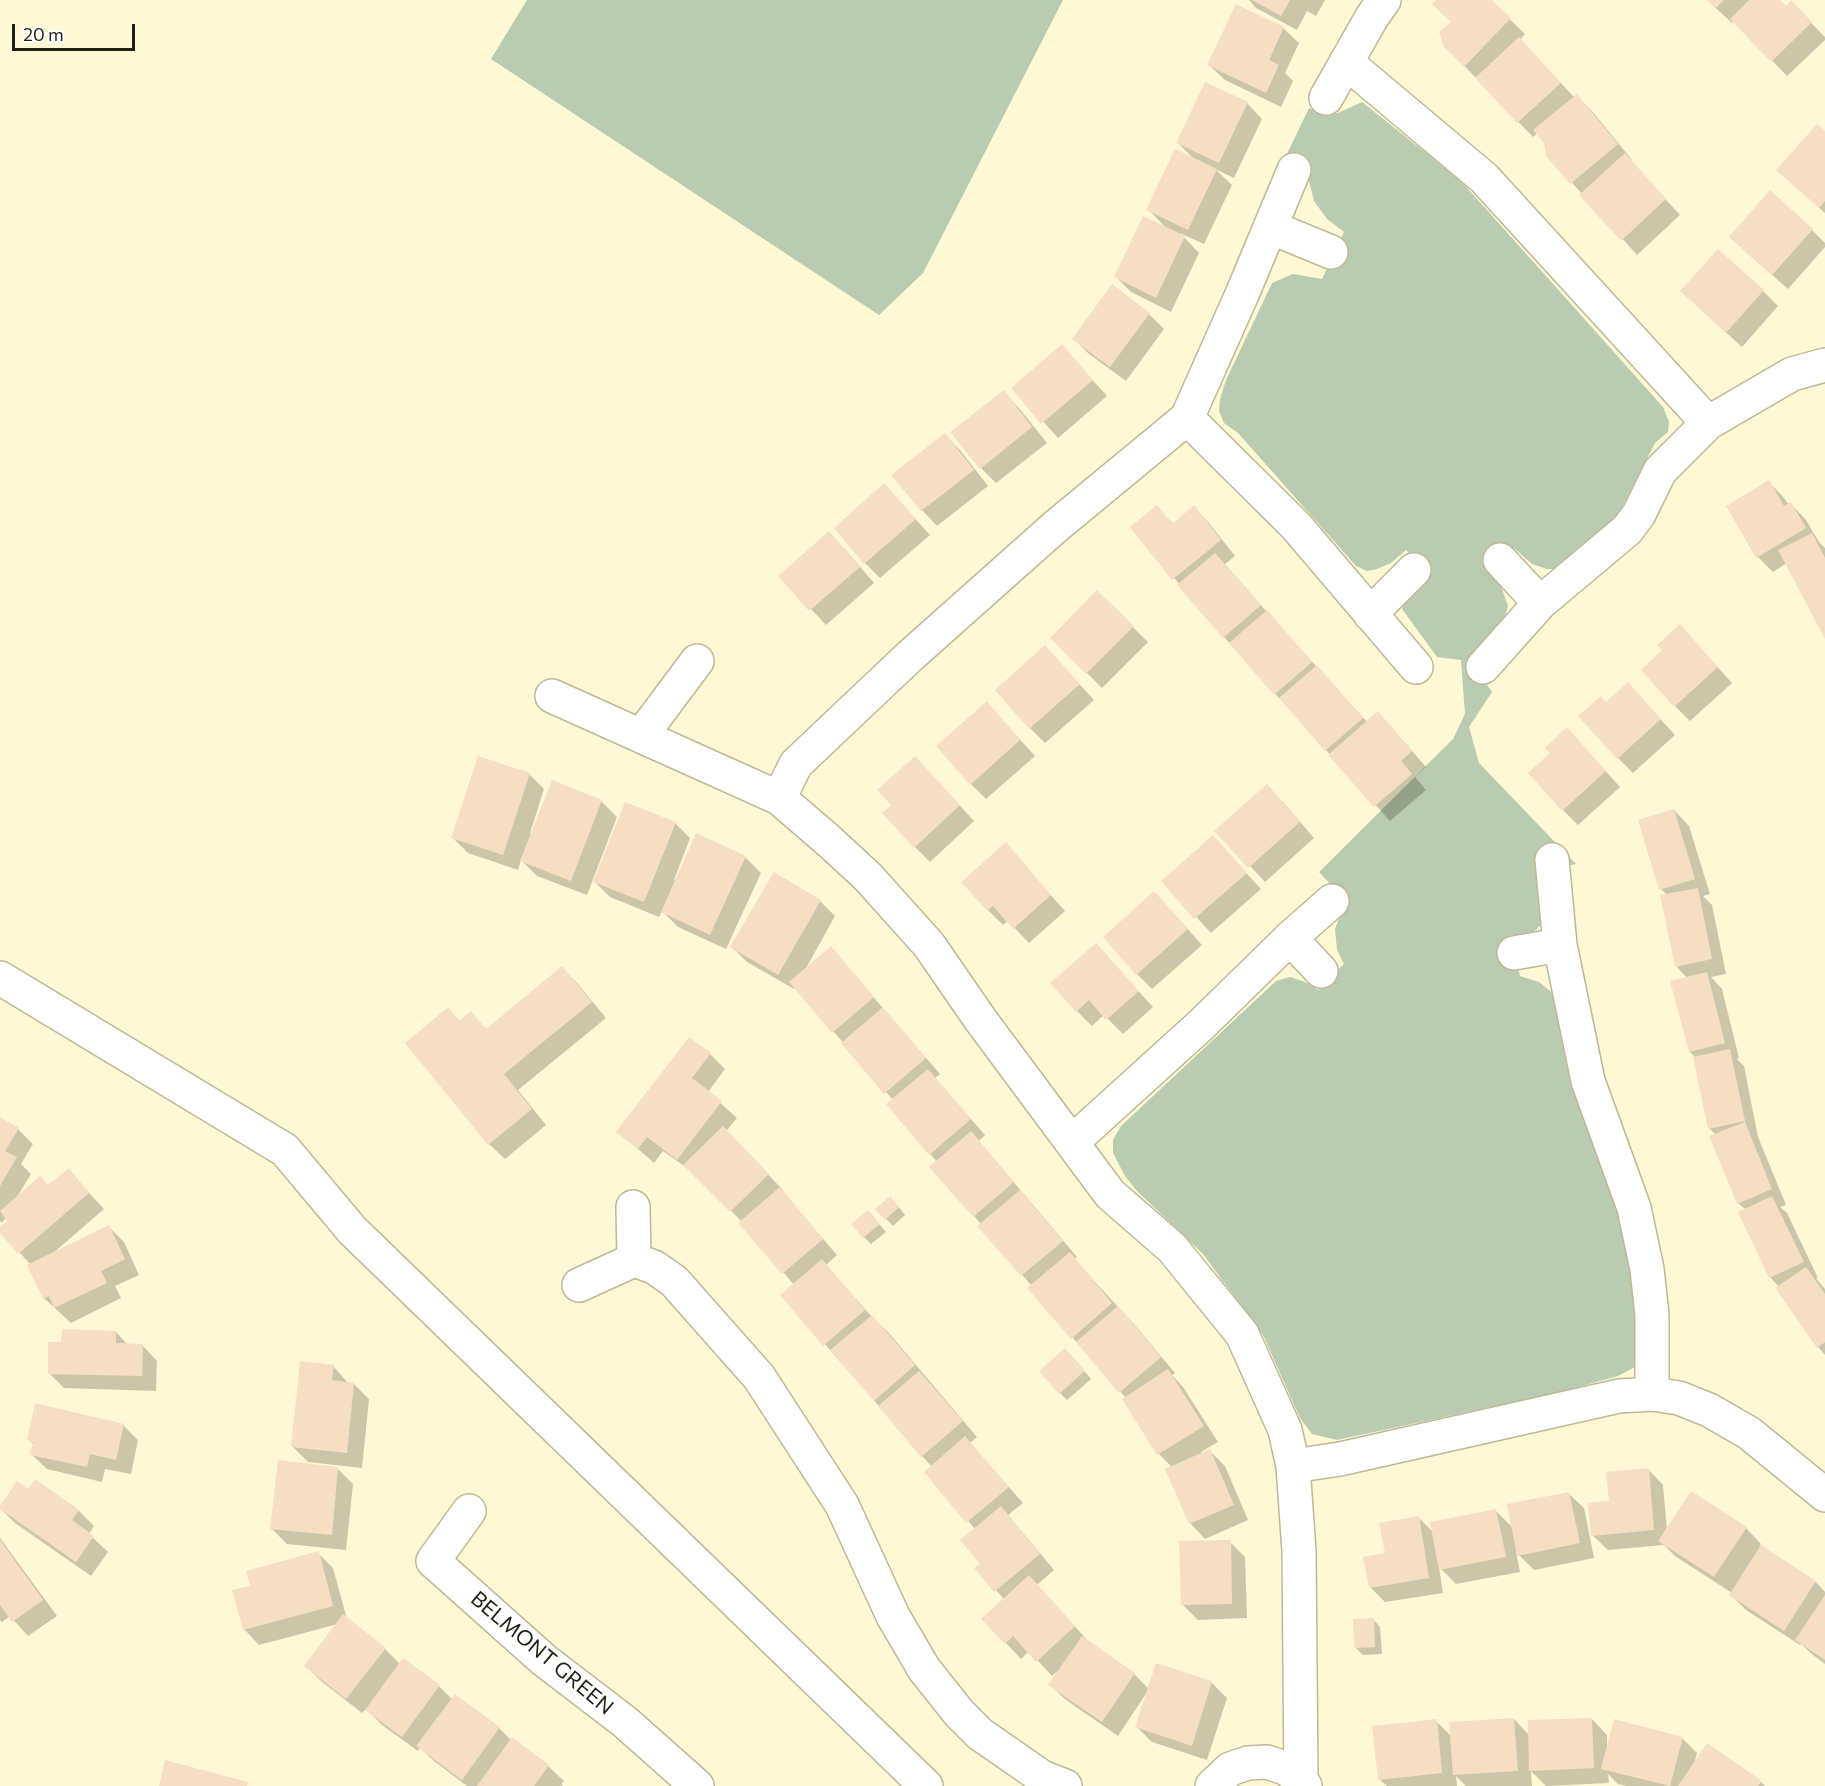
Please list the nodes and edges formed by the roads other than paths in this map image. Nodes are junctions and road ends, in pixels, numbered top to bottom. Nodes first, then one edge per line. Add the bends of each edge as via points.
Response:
1 (1384, 0) edge
2 (1346, 62) junction
3 (1326, 98) dead end
4 (1294, 170) dead end
5 (1270, 227) junction
6 (1331, 252) dead end
7 (1825, 365) edge
8 (1187, 418) junction
9 (1707, 423) junction
10 (1500, 560) dead end
11 (1414, 570) dead end
12 (1540, 603) junction
13 (1370, 615) junction
14 (697, 661) dead end
15 (1416, 667) dead end
16 (1483, 667) dead end
17 (552, 696) dead end
18 (641, 736) junction
19 (779, 798) junction
20 (1552, 860) dead end
21 (1332, 901) dead end
22 (1290, 938) junction
23 (1560, 945) junction
24 (1515, 953) dead end
25 (1321, 971) dead end
26 (0, 978) edge
27 (1072, 1142) junction
28 (633, 1207) dead end
29 (634, 1260) junction
30 (579, 1285) dead end
31 (1652, 1394) junction
32 (1293, 1466) junction
33 (1825, 1496) edge
34 (469, 1511) dead end
35 (1303, 1783) edge
36 (697, 1786) edge
37 (926, 1786) edge
38 (1065, 1786) edge
39 (1212, 1786) edge

1 - 2 street
2 - 3 street
2 - 9 street via 1484,178
4 - 5 street
5 - 6 street
5 - 8 street
7 - 9 street via 1792,374
8 - 13 street via 1296,526
8 - 19 street via 1054,527 900,665 796,764
9 - 12 street via 1660,471 1627,530
10 - 12 street
11 - 13 street
12 - 16 street
13 - 15 street
14 - 18 street
17 - 18 street
18 - 19 street
19 - 27 street via 868,876 929,945
20 - 23 street
21 - 22 street
22 - 25 street
22 - 27 street
23 - 24 street
23 - 31 street via 1588,1081 1634,1208 1647,1269 1652,1315
26 - 37 street via 285,1150 352,1230
27 - 32 street via 1110,1194 1172,1248 1242,1334 1285,1430
28 - 29 street
29 - 30 street
29 - 38 street via 675,1281 759,1377 842,1505 893,1616 924,1669 959,1713 1000,1749 1042,1777
31 - 32 street via 1619,1396 1340,1459
31 - 33 street via 1679,1398 1709,1410 1749,1433
32 - 35 street via 1299,1551
34 - 36 street, BELMONT GREEN via 433,1561 544,1660 625,1722
35 - 39 street via 1285,1768 1267,1762 1230,1769

